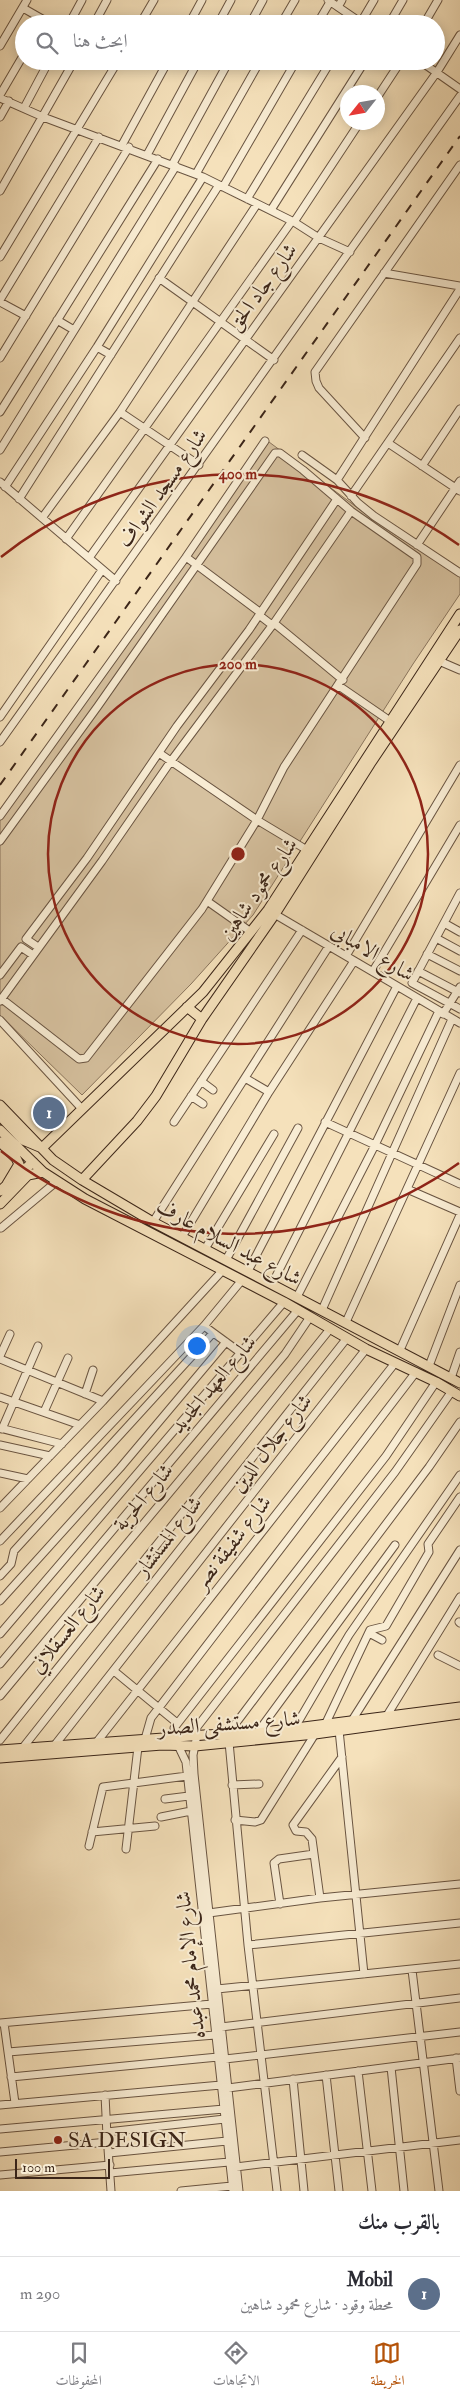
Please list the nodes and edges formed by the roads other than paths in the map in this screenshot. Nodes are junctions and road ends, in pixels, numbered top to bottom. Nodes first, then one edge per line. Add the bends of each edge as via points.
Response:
1 (27, 0) edge
2 (82, 0) edge
3 (107, 0) edge
4 (154, 0) edge
5 (202, 0) edge
6 (231, 0) edge
7 (263, 0) edge
8 (295, 0) edge
9 (374, 0) edge
10 (403, 0) edge
11 (438, 0) edge
12 (329, 1) edge
13 (340, 3) edge
14 (23, 8) junction
15 (19, 15) edge
16 (32, 15) edge
17 (74, 15) edge
18 (99, 15) edge
19 (145, 15) edge
20 (194, 15) edge
21 (223, 15) edge
22 (255, 15) edge
23 (286, 15) edge
24 (322, 15) edge
25 (351, 15) edge
26 (363, 15) edge
27 (394, 15) edge
28 (429, 15) edge
29 (15, 21) edge
30 (460, 35) edge
31 (0, 46) edge
32 (445, 59) edge
33 (15, 70) edge
34 (44, 70) edge
35 (69, 70) edge
36 (113, 70) edge
37 (163, 70) edge
38 (193, 70) edge
39 (224, 70) edge
40 (255, 70) edge
41 (291, 70) edge
42 (326, 70) edge
43 (359, 70) edge
44 (395, 70) edge
45 (434, 70) edge
46 (437, 72) junction
47 (385, 85) edge
48 (460, 89) edge
49 (0, 96) edge
50 (460, 96) edge
51 (9, 101) junction
52 (24, 108) junction
53 (0, 116) edge
54 (44, 117) junction
55 (78, 130) junction
56 (355, 130) edge
57 (99, 137) junction
58 (122, 144) junction
59 (129, 148) junction
60 (147, 155) junction
61 (158, 159) junction
62 (460, 165) edge
63 (174, 166) junction
64 (200, 176) junction
65 (221, 186) junction
66 (0, 191) edge
67 (247, 199) junction
68 (258, 204) junction
69 (270, 210) junction
70 (293, 221) junction
71 (319, 238) junction
72 (350, 252) junction
73 (0, 257) edge
74 (384, 273) junction
75 (159, 278) junction
76 (460, 287) edge
77 (0, 301) edge
78 (192, 302) junction
79 (26, 316) junction
80 (57, 320) junction
81 (220, 322) junction
82 (74, 330) junction
83 (460, 338) edge
84 (245, 339) junction
85 (97, 347) junction
86 (110, 354) junction
87 (0, 358) edge
88 (274, 360) junction
89 (460, 409) edge
90 (0, 412) edge
91 (120, 412) junction
92 (144, 428) junction
93 (365, 438) junction
94 (265, 441) dead end
95 (388, 443) junction
96 (169, 445) junction
97 (0, 450) edge
98 (302, 455) dead end
99 (199, 465) junction
100 (422, 466) junction
101 (337, 480) junction
102 (460, 481) edge
103 (2, 484) edge
104 (458, 489) edge
105 (351, 496) junction
106 (19, 499) junction
107 (337, 499) junction
108 (351, 511) junction
109 (42, 518) junction
110 (66, 539) junction
111 (417, 544) junction
112 (186, 557) junction
113 (89, 558) junction
114 (196, 565) junction
115 (102, 570) junction
116 (460, 573) edge
117 (116, 582) junction
118 (260, 614) junction
119 (460, 614) edge
120 (273, 624) junction
121 (456, 631) edge
122 (439, 662) junction
123 (460, 670) edge
124 (341, 683) junction
125 (0, 717) edge
126 (390, 721) junction
127 (0, 742) edge
128 (159, 754) junction
129 (171, 760) junction
130 (367, 762) junction
131 (460, 765) edge
132 (0, 816) edge
133 (257, 820) junction
134 (460, 824) edge
135 (0, 841) edge
136 (307, 850) junction
137 (460, 893) edge
138 (207, 901) junction
139 (452, 907) junction
140 (272, 912) junction
141 (460, 912) edge
142 (444, 923) junction
143 (302, 930) junction
144 (251, 932) junction
145 (460, 932) edge
146 (436, 938) junction
147 (329, 946) junction
148 (38, 947) junction
149 (460, 951) edge
150 (428, 954) junction
151 (33, 955) junction
152 (346, 956) junction
153 (354, 961) junction
154 (373, 971) junction
155 (418, 971) junction
156 (460, 971) edge
157 (0, 975) edge
158 (397, 986) junction
159 (459, 991) edge
160 (418, 998) junction
161 (1, 1000) edge
162 (451, 1004) junction
163 (187, 1007) junction
164 (460, 1009) edge
165 (441, 1012) junction
166 (202, 1019) junction
167 (452, 1019) junction
168 (0, 1020) edge
169 (460, 1024) edge
170 (460, 1073) edge
171 (245, 1078) junction
172 (201, 1081) junction
173 (213, 1090) dead end
174 (270, 1092) junction
175 (191, 1096) junction
176 (203, 1104) dead end
177 (0, 1106) edge
178 (82, 1109) junction
179 (1, 1117) edge
180 (174, 1122) dead end
181 (325, 1122) junction
182 (298, 1128) dead end
183 (0, 1130) edge
184 (349, 1133) junction
185 (274, 1134) dead end
186 (0, 1142) edge
187 (375, 1145) junction
188 (42, 1148) junction
189 (392, 1152) junction
190 (33, 1162) junction
191 (418, 1164) junction
192 (43, 1172) junction
193 (82, 1180) junction
194 (56, 1182) junction
195 (7, 1184) junction
196 (460, 1184) edge
197 (407, 1188) junction
198 (0, 1191) edge
199 (0, 1204) edge
200 (460, 1214) edge
201 (153, 1222) junction
202 (1, 1228) dead end
203 (182, 1237) junction
204 (205, 1249) junction
205 (226, 1260) junction
206 (223, 1270) junction
207 (248, 1271) junction
208 (242, 1280) junction
209 (272, 1284) junction
210 (460, 1285) edge
211 (298, 1297) junction
212 (284, 1302) junction
213 (298, 1310) junction
214 (322, 1310) junction
215 (310, 1317) junction
216 (346, 1322) junction
217 (204, 1326) junction
218 (330, 1329) junction
219 (214, 1333) junction
220 (10, 1334) dead end
221 (346, 1338) junction
222 (226, 1342) junction
223 (38, 1346) dead end
224 (366, 1349) junction
225 (400, 1350) junction
226 (460, 1352) edge
227 (241, 1353) junction
228 (0, 1357) edge
229 (68, 1358) dead end
230 (395, 1363) junction
231 (429, 1366) junction
232 (27, 1370) junction
233 (93, 1370) dead end
234 (416, 1372) junction
235 (451, 1378) junction
236 (57, 1382) junction
237 (436, 1382) junction
238 (460, 1383) edge
239 (86, 1394) junction
240 (456, 1394) edge
241 (0, 1397) edge
242 (103, 1401) junction
243 (14, 1402) junction
244 (44, 1412) junction
245 (460, 1422) edge
246 (80, 1425) junction
247 (1, 1429) edge
248 (62, 1444) junction
249 (0, 1445) edge
250 (50, 1456) junction
251 (0, 1473) edge
252 (460, 1476) edge
253 (28, 1479) junction
254 (460, 1497) edge
255 (0, 1508) edge
256 (0, 1542) edge
257 (395, 1546) dead end
258 (460, 1550) edge
259 (0, 1576) edge
260 (460, 1598) edge
261 (0, 1601) edge
262 (369, 1633) junction
263 (0, 1634) edge
264 (382, 1640) dead end
265 (438, 1655) dead end
266 (0, 1664) edge
267 (460, 1666) edge
268 (114, 1671) junction
269 (138, 1691) junction
270 (0, 1696) edge
271 (159, 1707) junction
272 (459, 1708) edge
273 (386, 1717) junction
274 (351, 1722) junction
275 (177, 1723) junction
276 (325, 1725) junction
277 (294, 1729) junction
278 (339, 1730) junction
279 (257, 1733) junction
280 (315, 1734) junction
281 (197, 1735) junction
282 (228, 1738) junction
283 (145, 1739) junction
284 (0, 1740) edge
285 (169, 1740) junction
286 (96, 1743) junction
287 (54, 1746) junction
288 (199, 1746) junction
289 (138, 1747) junction
290 (180, 1747) junction
291 (0, 1750) edge
292 (22, 1753) junction
293 (342, 1757) junction
294 (0, 1758) edge
295 (190, 1762) junction
296 (187, 1776) junction
297 (134, 1782) junction
298 (259, 1784) dead end
299 (232, 1785) junction
300 (189, 1796) junction
301 (165, 1799) dead end
302 (191, 1811) junction
303 (161, 1816) dead end
304 (235, 1820) junction
305 (155, 1826) dead end
306 (129, 1828) junction
307 (92, 1832) junction
308 (89, 1846) dead end
309 (126, 1849) dead end
310 (314, 1854) junction
311 (460, 1884) edge
312 (356, 1894) junction
313 (320, 1898) junction
314 (280, 1904) junction
315 (244, 1908) junction
316 (209, 1913) junction
317 (460, 1923) edge
318 (360, 1934) junction
319 (248, 1945) junction
320 (460, 1964) edge
321 (412, 1970) junction
322 (364, 1974) junction
323 (253, 1985) junction
324 (217, 1989) junction
325 (460, 1998) edge
326 (417, 2003) junction
327 (212, 2004) junction
328 (217, 2017) junction
329 (257, 2022) junction
330 (2, 2023) edge
331 (221, 2027) junction
332 (460, 2032) edge
333 (216, 2035) junction
334 (421, 2036) junction
335 (8, 2052) junction
336 (261, 2055) junction
337 (221, 2058) junction
338 (458, 2058) edge
339 (424, 2062) junction
340 (391, 2067) junction
341 (358, 2071) junction
342 (326, 2075) junction
343 (11, 2077) junction
344 (294, 2079) junction
345 (264, 2083) junction
346 (224, 2087) junction
347 (460, 2091) edge
348 (104, 2096) junction
349 (15, 2103) junction
350 (0, 2105) edge
351 (224, 2108) junction
352 (106, 2119) junction
353 (225, 2119) junction
354 (0, 2129) edge
355 (107, 2132) junction
356 (460, 2140) edge
357 (227, 2141) junction
358 (108, 2142) junction
359 (435, 2143) junction
360 (399, 2147) junction
361 (367, 2151) junction
362 (0, 2152) edge
363 (109, 2153) junction
364 (335, 2155) junction
365 (301, 2159) junction
366 (230, 2162) junction
367 (273, 2162) junction
368 (110, 2165) junction
369 (236, 2167) junction
370 (110, 2173) junction
371 (0, 2175) edge
372 (232, 2189) edge
373 (112, 2191) edge
374 (181, 2191) edge
375 (239, 2191) edge
376 (277, 2191) edge
377 (304, 2191) edge
378 (339, 2191) edge
379 (372, 2191) edge
380 (404, 2191) edge
381 (439, 2191) edge

1 - 14 street
2 - 17 street
3 - 18 street
4 - 19 street
5 - 20 street
6 - 21 street
7 - 22 street
8 - 23 street
9 - 26 street
10 - 27 street
11 - 28 street
12 - 13 street
12 - 24 street
13 - 25 street
14 - 15 street
14 - 16 street
29 - 31 street
30 - 32 street, شارع جاد الحق
33 - 49 street
34 - 52 street
35 - 54 street
36 - 55 street
37 - 58 street
38 - 60 street
39 - 63 street
40 - 64 street
41 - 65 street
42 - 67 street
43 - 69 street
44 - 47 street
45 - 46 street
46 - 48 street
46 - 71 street, شارع جاد الحق
49 - 51 street
50 - 72 street, شارع مسجد الشواف
51 - 52 street
51 - 53 street
52 - 54 street
54 - 55 street
54 - 66 street
55 - 57 street
55 - 73 street
56 - 70 street
57 - 58 street
57 - 77 street
58 - 59 street
59 - 60 street
59 - 79 street
60 - 61 street
61 - 63 street
61 - 80 street
62 - 74 street
63 - 64 street
63 - 82 street
64 - 65 street
64 - 85 street
65 - 67 street
65 - 75 street
67 - 68 street
68 - 69 street
68 - 78 street
69 - 70 street
70 - 71 street
70 - 81 street
71 - 72 street
71 - 84 street, شارع جاد الحق
72 - 88 street, شارع مسجد الشواف
74 - 76 street
74 - 93 street via 315,372 319,388
75 - 78 street
75 - 86 street
76 - 93 street
77 - 79 street
78 - 81 street
78 - 91 street
79 - 87 street
80 - 82 street
80 - 90 street
81 - 84 street
81 - 92 street
82 - 97 street
83 - 95 street
84 - 88 street
84 - 96 street, شارع جاد الحق
85 - 86 street
85 - 103 street
86 - 106 street
88 - 99 street, شارع مسجد الشواف
89 - 100 street
91 - 92 street
91 - 109 street
92 - 96 street
92 - 110 street
93 - 101 street
94 - 112 street
95 - 100 street
95 - 105 street
96 - 99 street
96 - 113 street, شارع جاد الحق
98 - 101 street
99 - 117 street, شارع مسجد الشواف
100 - 104 street
101 - 105 street
102 - 104 street
103 - 106 street
104 - 111 street
105 - 111 street via 370,513
106 - 109 street
107 - 108 street
107 - 114 street via 303,470 280,453 275,453
107 - 118 street
108 - 120 street
108 - 124 street via 419,560
109 - 110 street
110 - 113 street
111 - 116 street
112 - 114 street
112 - 132 street
113 - 115 street
114 - 118 street
114 - 135 street
115 - 117 street
115 - 125 street
117 - 127 street, شارع مسجد الشواف
118 - 120 street
118 - 128 street
119 - 121 main road, شارع محمود شاهين
120 - 124 street
120 - 129 street
121 - 122 main road, شارع محمود شاهين
121 - 126 main road, شارع محمود شاهين
122 - 123 street
122 - 130 main road, شارع محمود شاهين
124 - 126 street
124 - 133 street via 284,767
126 - 130 main road, شارع محمود شاهين
128 - 129 street
128 - 148 street via 87,858 26,938
129 - 133 street
129 - 148 street via 107,855
130 - 136 main road, شارع محمود شاهين
130 - 140 main road, شارع محمود شاهين
131 - 152 street
133 - 136 street
133 - 138 street
134 - 154 street
136 - 140 main road, شارع محمود شاهين
137 - 139 street
138 - 144 street
138 - 161 street via 82,1060
139 - 141 street
139 - 142 street
140 - 143 street, شارع الامبابى
140 - 144 main road, شارع محمود شاهين
140 - 166 main road, شارع محمود شاهين
142 - 145 street
142 - 146 street
143 - 147 street, شارع الامبابى
143 - 172 street
144 - 163 main road, شارع محمود شاهين
146 - 149 street
146 - 150 street
147 - 152 street, شارع الامبابى
147 - 171 street
148 - 151 street
150 - 155 street
150 - 156 street
151 - 157 street via 21,947
151 - 161 street
152 - 153 street, شارع الامبابى
153 - 154 street, شارع الامبابى
153 - 174 street
154 - 158 street, شارع الامبابى
155 - 159 street
155 - 162 street via 413,985
158 - 160 street, شارع الامبابى
158 - 181 street
159 - 162 street
160 - 165 street, شارع الامبابى
160 - 184 street
162 - 164 street
162 - 165 street
163 - 166 main road
163 - 178 main road, شارع محمود شاهين
165 - 167 street, شارع الامبابى
165 - 187 street
166 - 193 main road, شارع محمود شاهين via 150,1104
167 - 169 street, شارع الامبابى
167 - 189 street
168 - 178 street
170 - 191 street
171 - 174 street
171 - 201 street
172 - 173 street
172 - 175 street
174 - 203 street
175 - 176 street
175 - 180 street
177 - 188 main road, شارع عبد السلام عارف
178 - 188 main road, شارع محمود شاهين
179 - 188 main road via 23,1140
181 - 184 street
181 - 207 street
182 - 205 street
183 - 190 main road, شارع عبد السلام عارف
184 - 187 street
184 - 209 street
185 - 204 street
186 - 195 main road via 18,1164
187 - 189 street
187 - 211 street
188 - 193 main road, شارع عبد السلام عارف
189 - 191 street
189 - 214 street
190 - 192 main road, شارع عبد السلام عارف
190 - 195 main road
191 - 196 street
191 - 197 street
192 - 194 main road, شارع عبد السلام عارف
192 - 199 main road via 28,1175
193 - 201 main road, شارع عبد السلام عارف
194 - 202 street
194 - 206 main road, شارع عبد السلام عارف
195 - 198 main road
197 - 200 street
197 - 216 street
200 - 225 street
201 - 203 main road, شارع عبد السلام عارف
203 - 204 main road, شارع عبد السلام عارف
204 - 205 main road, شارع عبد السلام عارف
205 - 207 main road, شارع عبد السلام عارف
206 - 208 main road, شارع عبد السلام عارف
206 - 242 street
207 - 209 main road, شارع عبد السلام عارف
208 - 212 main road, شارع عبد السلام عارف
208 - 217 street
209 - 211 main road, شارع عبد السلام عارف
210 - 231 street
211 - 214 main road, شارع عبد السلام عارف
212 - 213 main road, شارع عبد السلام عارف
212 - 227 street
213 - 215 main road, شارع عبد السلام عارف
213 - 266 street, شارع العهد الجديد
214 - 216 main road, شارع عبد السلام عارف
215 - 218 main road, شارع عبد السلام عارف
215 - 270 street, شارع الحرية via 285,1354
216 - 225 main road, شارع عبد السلام عارف
217 - 219 street
217 - 256 street
218 - 221 main road, شارع عبد السلام عارف
218 - 284 street, شارع العسقلاني
219 - 222 street
219 - 259 street via 14,1551 11,1564
220 - 228 street
221 - 224 main road, شارع عبد السلام عارف
221 - 292 street, شارع المستشار
222 - 227 street
222 - 261 street via 120,1468
223 - 232 street
224 - 230 main road, شارع عبد السلام عارف
224 - 268 street, شارع جلال الدين
225 - 231 main road, شارع عبد السلام عارف
226 - 235 street
227 - 263 street
228 - 232 street
229 - 236 street
230 - 234 main road, شارع عبد السلام عارف
230 - 269 street, شارع شفيقة نصر
231 - 235 main road, شارع عبد السلام عارف
232 - 236 street
232 - 243 street
233 - 239 street
234 - 237 main road, شارع عبد السلام عارف
234 - 271 street
235 - 238 main road, شارع عبد السلام عارف
236 - 239 street
236 - 244 street
237 - 240 main road, شارع عبد السلام عارف
237 - 275 street via 386,1456
239 - 242 street
240 - 281 street
241 - 243 street
242 - 246 street
243 - 244 street
243 - 247 street
244 - 246 street
245 - 282 street
246 - 248 street
247 - 248 street
248 - 250 street
249 - 250 street
250 - 253 street
251 - 253 street
252 - 277 street via 348,1635
253 - 255 street
254 - 262 street via 428,1544 429,1552 386,1626 371,1629
257 - 279 street
258 - 274 street
260 - 273 street
262 - 264 street
262 - 276 street
265 - 267 street
268 - 269 street
268 - 287 street, شارع جلال الدين
269 - 271 street
269 - 286 street, شارع شفيقة نصر
271 - 275 street
271 - 283 street via 151,1718
272 - 273 main road, شارع مستشفى الصدر
272 - 278 main road, شارع مستشفى الصدر
273 - 274 main road, شارع مستشفى الصدر
274 - 276 main road, شارع مستشفى الصدر
275 - 285 street
276 - 277 main road, شارع مستشفى الصدر
277 - 279 main road, شارع مستشفى الصدر
278 - 280 main road, شارع مستشفى الصدر
278 - 293 street
279 - 282 main road, شارع مستشفى الصدر
280 - 282 main road, شارع مستشفى الصدر
280 - 304 street via 261,1820
281 - 282 main road, شارع مستشفى الصدر
281 - 285 main road, شارع مستشفى الصدر
281 - 288 main road
282 - 288 main road, شارع مستشفى الصدر
282 - 299 street
283 - 285 main road, شارع مستشفى الصدر
283 - 286 main road, شارع مستشفى الصدر
285 - 289 main road, شارع مستشفى الصدر
285 - 290 main road, شارع مستشفى الصدر
286 - 287 main road, شارع مستشفى الصدر
287 - 292 main road, شارع مستشفى الصدر
288 - 290 main road, شارع مستشفى الصدر
288 - 295 street, شارع الإمام محمد عبده
289 - 292 main road, شارع مستشفى الصدر
289 - 297 street
290 - 295 street, شارع الإمام محمد عبده
291 - 292 main road, شارع مستشفى الصدر
292 - 294 main road, شارع مستشفى الصدر
293 - 310 street via 293,1825 296,1831 309,1833
293 - 312 street
295 - 296 street, شارع الإمام محمد عبده
295 - 316 street, شارع الإمام محمد عبده
296 - 297 street
296 - 300 street, شارع الإمام محمد عبده
297 - 306 street
297 - 307 street via 102,1789
298 - 299 street
299 - 304 street
300 - 301 street
300 - 302 street, شارع الإمام محمد عبده
302 - 303 street
302 - 327 street, شارع الإمام محمد عبده
304 - 315 street
305 - 306 street
306 - 307 street
306 - 309 street
307 - 308 street
310 - 313 street
310 - 314 street via 279,1859 274,1863
311 - 312 street
312 - 313 street
312 - 318 street
313 - 314 street
314 - 315 street
315 - 316 street
315 - 319 street
316 - 324 street, شارع الإمام محمد عبده
317 - 318 street
318 - 319 street
318 - 322 street
319 - 323 street
320 - 321 street
321 - 322 street
321 - 326 street
322 - 323 street
323 - 324 street
323 - 329 street
324 - 328 street, شارع الإمام محمد عبده
325 - 326 street
326 - 329 street
326 - 334 street
327 - 328 street, شارع الإمام محمد عبده
327 - 330 street
328 - 331 street, شارع الإمام محمد عبده
328 - 333 street, شارع الإمام محمد عبده
329 - 331 street
329 - 336 street
330 - 335 street
331 - 337 street, شارع الإمام محمد عبده
332 - 334 street
333 - 335 street
333 - 337 street, شارع الإمام محمد عبده
334 - 336 street
334 - 339 street
335 - 343 street
336 - 337 street
336 - 345 street
337 - 343 street
337 - 346 street, شارع الإمام محمد عبده
338 - 339 street
338 - 347 street
339 - 340 street
339 - 359 street
340 - 341 street
340 - 360 street
341 - 342 street
341 - 361 street
342 - 344 street
342 - 364 street
343 - 349 street
344 - 345 street
344 - 365 street
345 - 346 street
345 - 367 street
346 - 348 street
346 - 351 street, شارع الإمام محمد عبده
346 - 369 street, شارع الإمام محمد عبده
348 - 349 street
348 - 352 street
349 - 350 street
351 - 352 street
351 - 353 street, شارع الإمام محمد عبده
352 - 354 street
352 - 355 street
353 - 355 street
353 - 357 street, شارع الإمام محمد عبده
355 - 358 street
356 - 359 street
357 - 363 street
357 - 366 street, شارع الإمام محمد عبده
358 - 362 street
358 - 363 street
359 - 360 street
359 - 381 street
360 - 361 street
360 - 380 street
361 - 364 street
361 - 379 street
363 - 368 street
364 - 365 street
364 - 378 street
365 - 367 street
365 - 377 street
366 - 370 street
366 - 372 street, شارع الإمام محمد عبده
367 - 369 street
367 - 376 street
368 - 370 street
368 - 371 street
369 - 375 street, شارع الإمام محمد عبده
370 - 373 street
372 - 374 street

